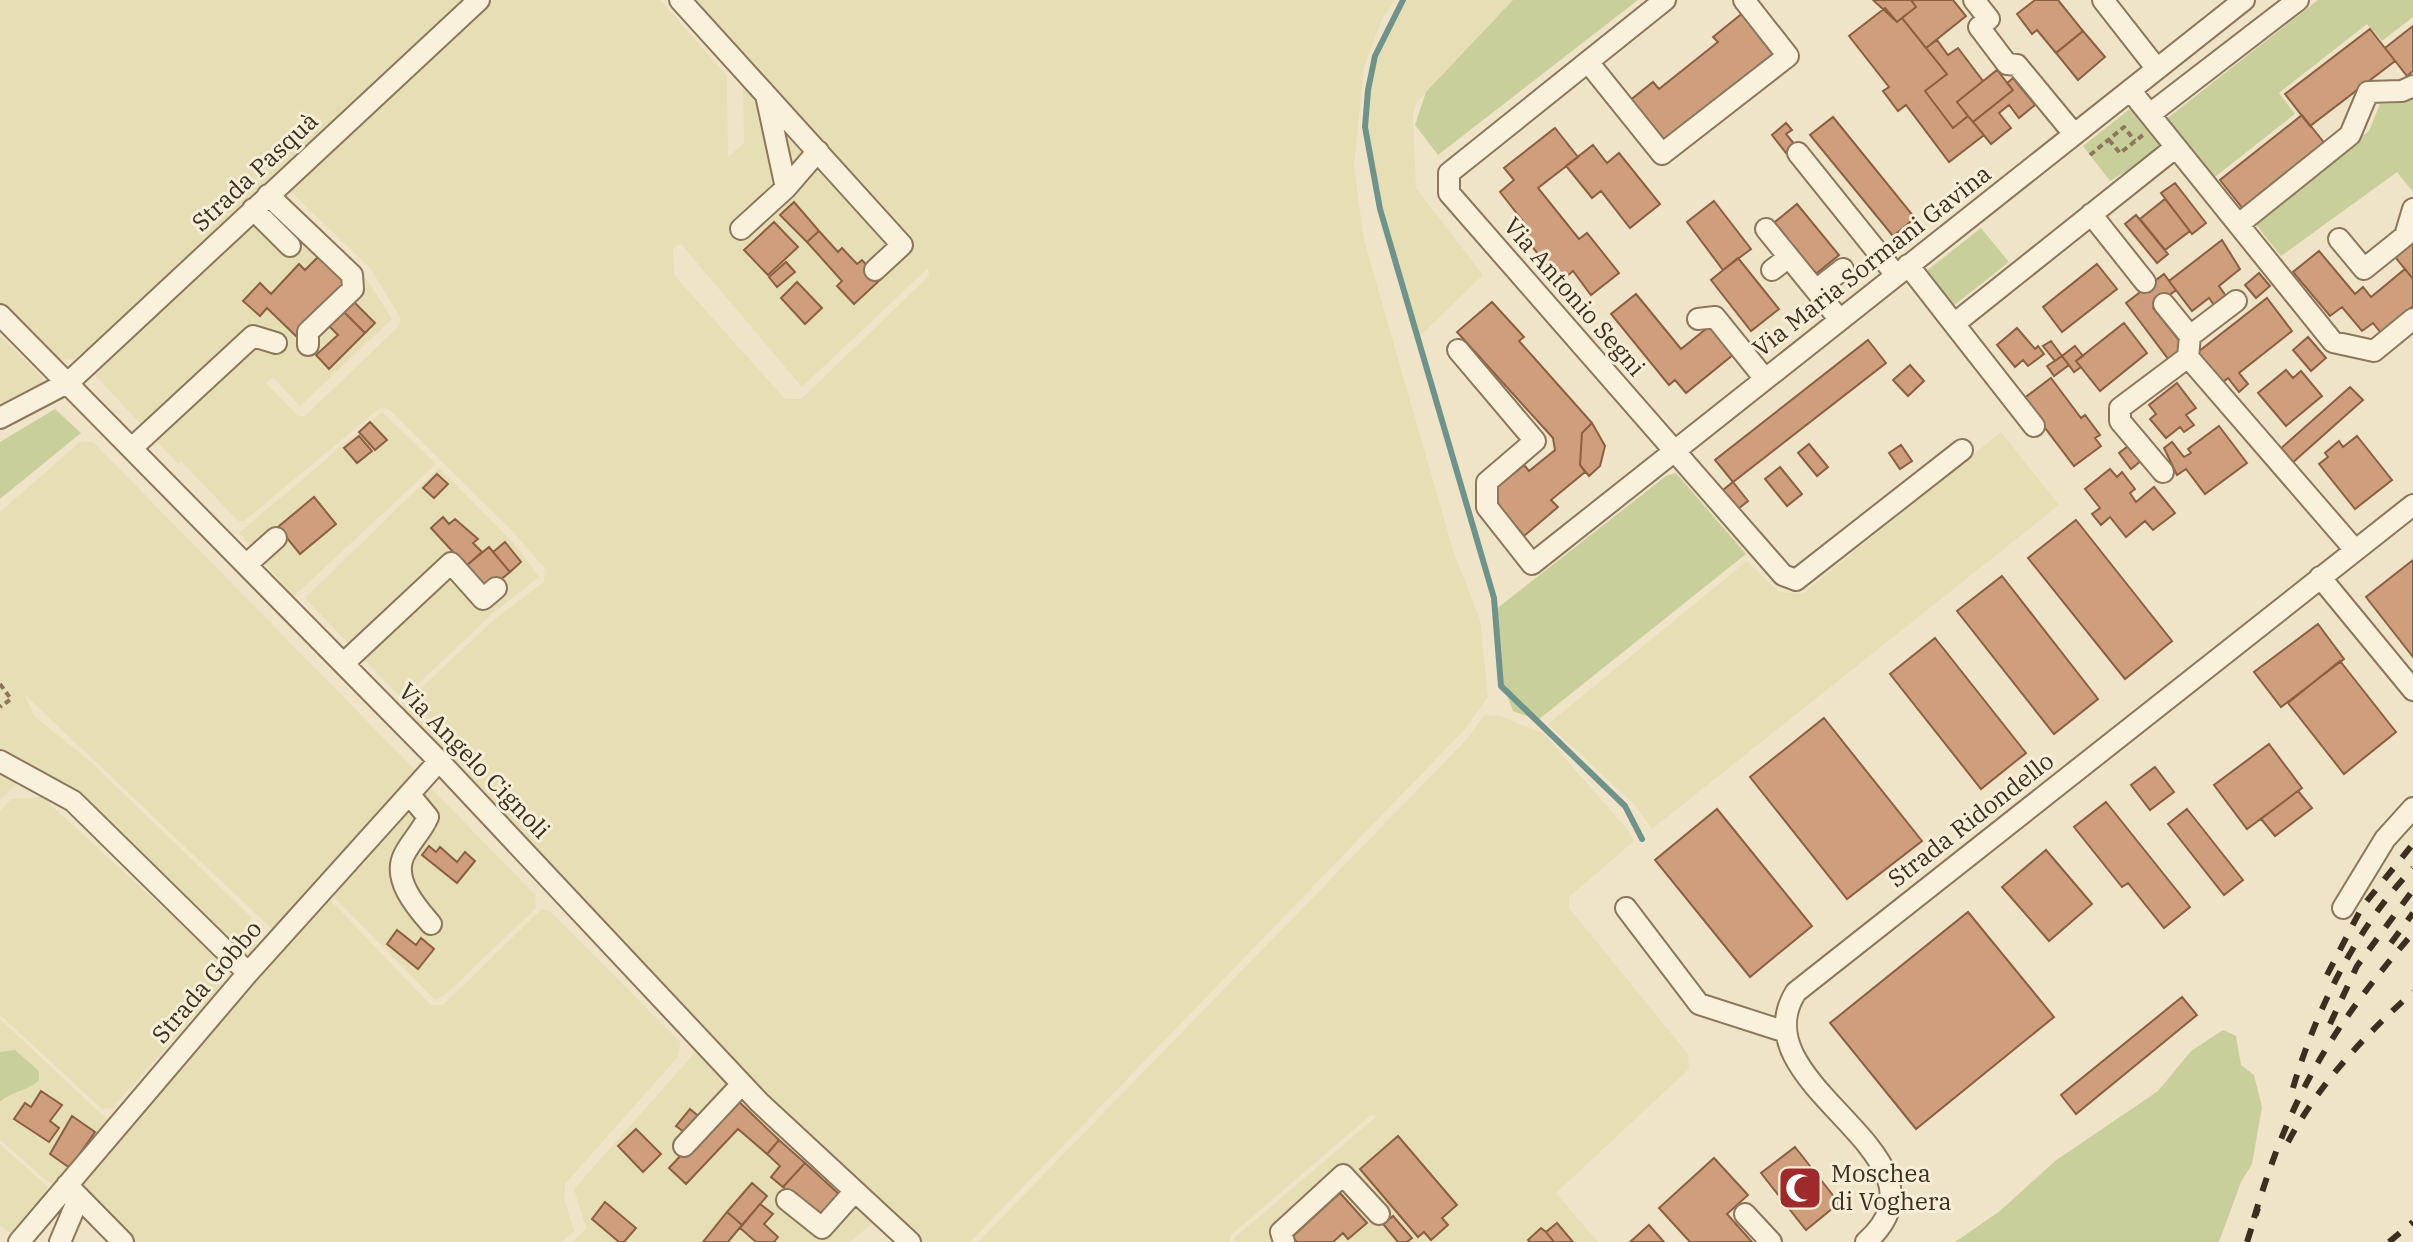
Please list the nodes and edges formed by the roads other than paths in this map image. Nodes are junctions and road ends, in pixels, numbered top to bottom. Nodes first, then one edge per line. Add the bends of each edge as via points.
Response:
1 (479, 0) edge
2 (680, 0) edge
3 (1665, 0) edge
4 (1744, 0) edge
5 (1974, 0) edge
6 (2103, 0) edge
7 (2244, 0) edge
8 (2298, 0) edge
9 (1588, 62) junction
10 (2157, 69) junction
11 (2413, 86) edge
12 (2130, 90) junction
13 (765, 91) junction
14 (2154, 119) junction
15 (2074, 134) junction
16 (2176, 147) junction
17 (818, 151) junction
18 (1807, 153) dead end
19 (786, 188) junction
20 (260, 202) junction
21 (2413, 209) edge
22 (2091, 214) junction
23 (2239, 224) junction
24 (741, 229) dead end
25 (1766, 229) dead end
26 (2339, 239) dead end
27 (290, 246) dead end
28 (1789, 257) junction
29 (1843, 269) dead end
30 (875, 270) dead end
31 (1772, 270) dead end
32 (1902, 270) junction
33 (2145, 282) dead end
34 (1816, 290) junction
35 (2236, 301) dead end
36 (2164, 304) dead end
37 (0, 315) edge
38 (1698, 319) dead end
39 (2413, 319) edge
40 (1840, 320) junction
41 (1954, 324) junction
42 (2190, 336) junction
43 (276, 343) dead end
44 (308, 345) dead end
45 (1458, 350) dead end
46 (2188, 357) junction
47 (1765, 379) junction
48 (69, 382) junction
49 (0, 418) edge
50 (2034, 426) dead end
51 (133, 447) junction
52 (1962, 450) dead end
53 (1674, 451) junction
54 (2163, 472) dead end
55 (2413, 505) edge
56 (276, 538) dead end
57 (2355, 550) junction
58 (247, 564) junction
59 (2320, 577) junction
60 (496, 588) dead end
61 (344, 663) junction
62 (2413, 690) edge
63 (0, 761) edge
64 (439, 761) junction
65 (409, 794) junction
66 (2413, 808) edge
67 (1626, 908) dead end
68 (2343, 908) dead end
69 (431, 924) dead end
70 (248, 973) junction
71 (1783, 1031) junction
72 (742, 1084) junction
73 (684, 1146) dead end
74 (73, 1191) junction
75 (855, 1191) junction
76 (787, 1200) dead end
77 (1379, 1214) dead end
78 (1745, 1214) dead end
79 (19, 1242) edge
80 (60, 1242) edge
81 (123, 1242) edge
82 (910, 1242) edge
83 (1284, 1242) edge
84 (1771, 1242) edge
85 (1866, 1242) edge

1 - 20 street, Strada Pasquà
2 - 13 street
3 - 9 street
4 - 9 street via 1788,56 1662,154
5 - 15 street via 1989,19 1979,27
6 - 10 street
7 - 10 street, Via Maria Sormani Gavina
8 - 14 street
9 - 53 street, Via Antonio Segni via 1449,173 1449,193
10 - 12 street, Via Maria Sormani Gavina
11 - 23 street via 2368,92 2350,135
12 - 14 street
12 - 15 street, Via Maria Sormani Gavina
13 - 17 street
13 - 19 street
14 - 16 street
15 - 32 street, Via Maria Sormani Gavina
16 - 22 street
16 - 23 street
17 - 19 street
17 - 30 street via 902,245
18 - 32 street
19 - 24 street
20 - 27 street
20 - 44 street via 352,275 353,289 308,332
20 - 48 street, Strada Pasquà
21 - 26 street via 2405,236 2364,269
22 - 33 street
22 - 41 street
23 - 39 street via 2333,342 2374,351
25 - 28 street
28 - 31 street
28 - 34 street
29 - 34 street
32 - 40 street, Via Maria Sormani Gavina
32 - 41 street
34 - 40 street
35 - 42 street
36 - 42 street
37 - 48 street, Via Angelo Cignoli
38 - 47 street via 1715,317
40 - 47 street, Via Maria Sormani Gavina
41 - 50 street
42 - 46 street
43 - 51 street via 253,336
45 - 53 street, Via Maria Sormani Gavina via 1535,441 1487,482 1487,507 1532,564
46 - 54 street via 2120,408 2120,421
46 - 57 street
47 - 53 street, Via Maria Sormani Gavina
48 - 49 street, Strada Pasquà
48 - 51 street, Via Angelo Cignoli
51 - 58 street, Via Angelo Cignoli
52 - 53 street, Via Antonio Segni via 1796,580 1783,575
55 - 57 street, Strada Ridondello
56 - 58 street
57 - 59 street, Strada Ridondello
58 - 61 street, Via Angelo Cignoli
59 - 62 street
59 - 71 street, Strada Ridondello via 1809,981 1787,1006
60 - 61 street via 483,599 451,563
61 - 64 street, Via Angelo Cignoli
63 - 70 street via 73,801
64 - 65 street, Strada Gobbo
64 - 72 street, Via Angelo Cignoli
65 - 69 street via 428,817 405,853 403,876
65 - 70 street, Strada Gobbo
66 - 68 street via 2385,839
67 - 71 street via 1699,1004
70 - 74 street, Strada Gobbo
71 - 85 street via 1793,1057 1873,1154 1891,1184 1889,1217
72 - 73 street
72 - 75 street, Via Angelo Cignoli
74 - 79 street, Strada Gobbo
74 - 80 street
74 - 81 street
75 - 76 street via 822,1228
75 - 82 street, Via Angelo Cignoli
77 - 83 street via 1343,1175 1281,1232
78 - 84 street

